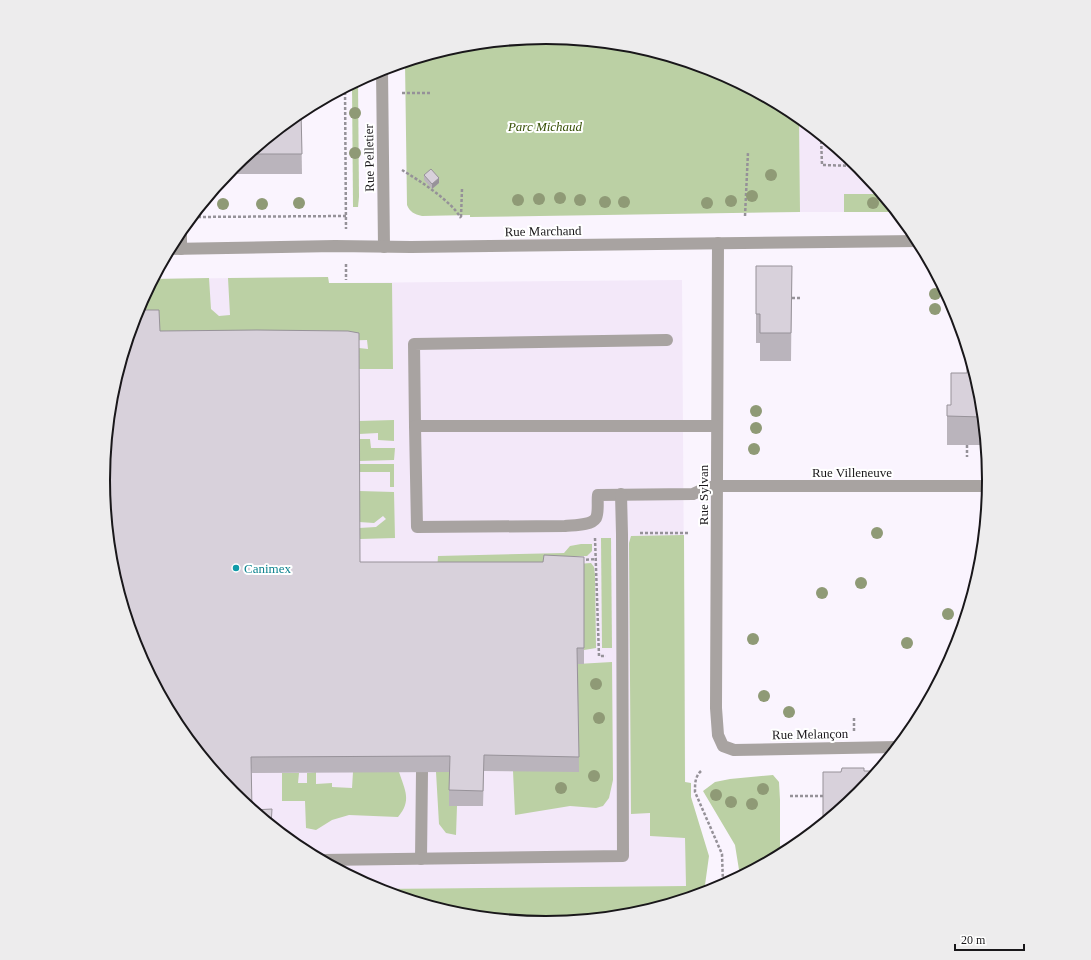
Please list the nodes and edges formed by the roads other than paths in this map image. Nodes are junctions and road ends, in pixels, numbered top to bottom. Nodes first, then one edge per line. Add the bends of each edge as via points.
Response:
1 (382, 76) edge
2 (910, 241) edge
3 (718, 243) junction
4 (384, 247) junction
5 (176, 249) edge
6 (667, 340) dead end
7 (415, 426) junction
8 (717, 426) junction
9 (717, 486) junction
10 (982, 486) edge
11 (621, 494) junction
12 (723, 746) joint
13 (889, 747) edge
14 (422, 772) edge
15 (422, 859) junction
16 (331, 860) edge

1 - 4 street, Rue Pelletier
2 - 3 street, Rue Marchand
3 - 4 street, Rue Marchand
3 - 8 street, Rue Sylvan
4 - 5 street, Rue Marchand
6 - 7 street via 414,344
7 - 8 street
7 - 11 street, Rue Villeneuve via 416,527 588,524 597,516 598,495
8 - 9 street, Rue Sylvan
9 - 10 street, Rue Villeneuve
9 - 11 street, Rue Villeneuve via 693,494
9 - 12 street, Rue Sylvan via 716,708 718,736
11 - 15 street via 623,856
12 - 13 street, Rue Melançon via 739,750
14 - 15 street
15 - 16 street

